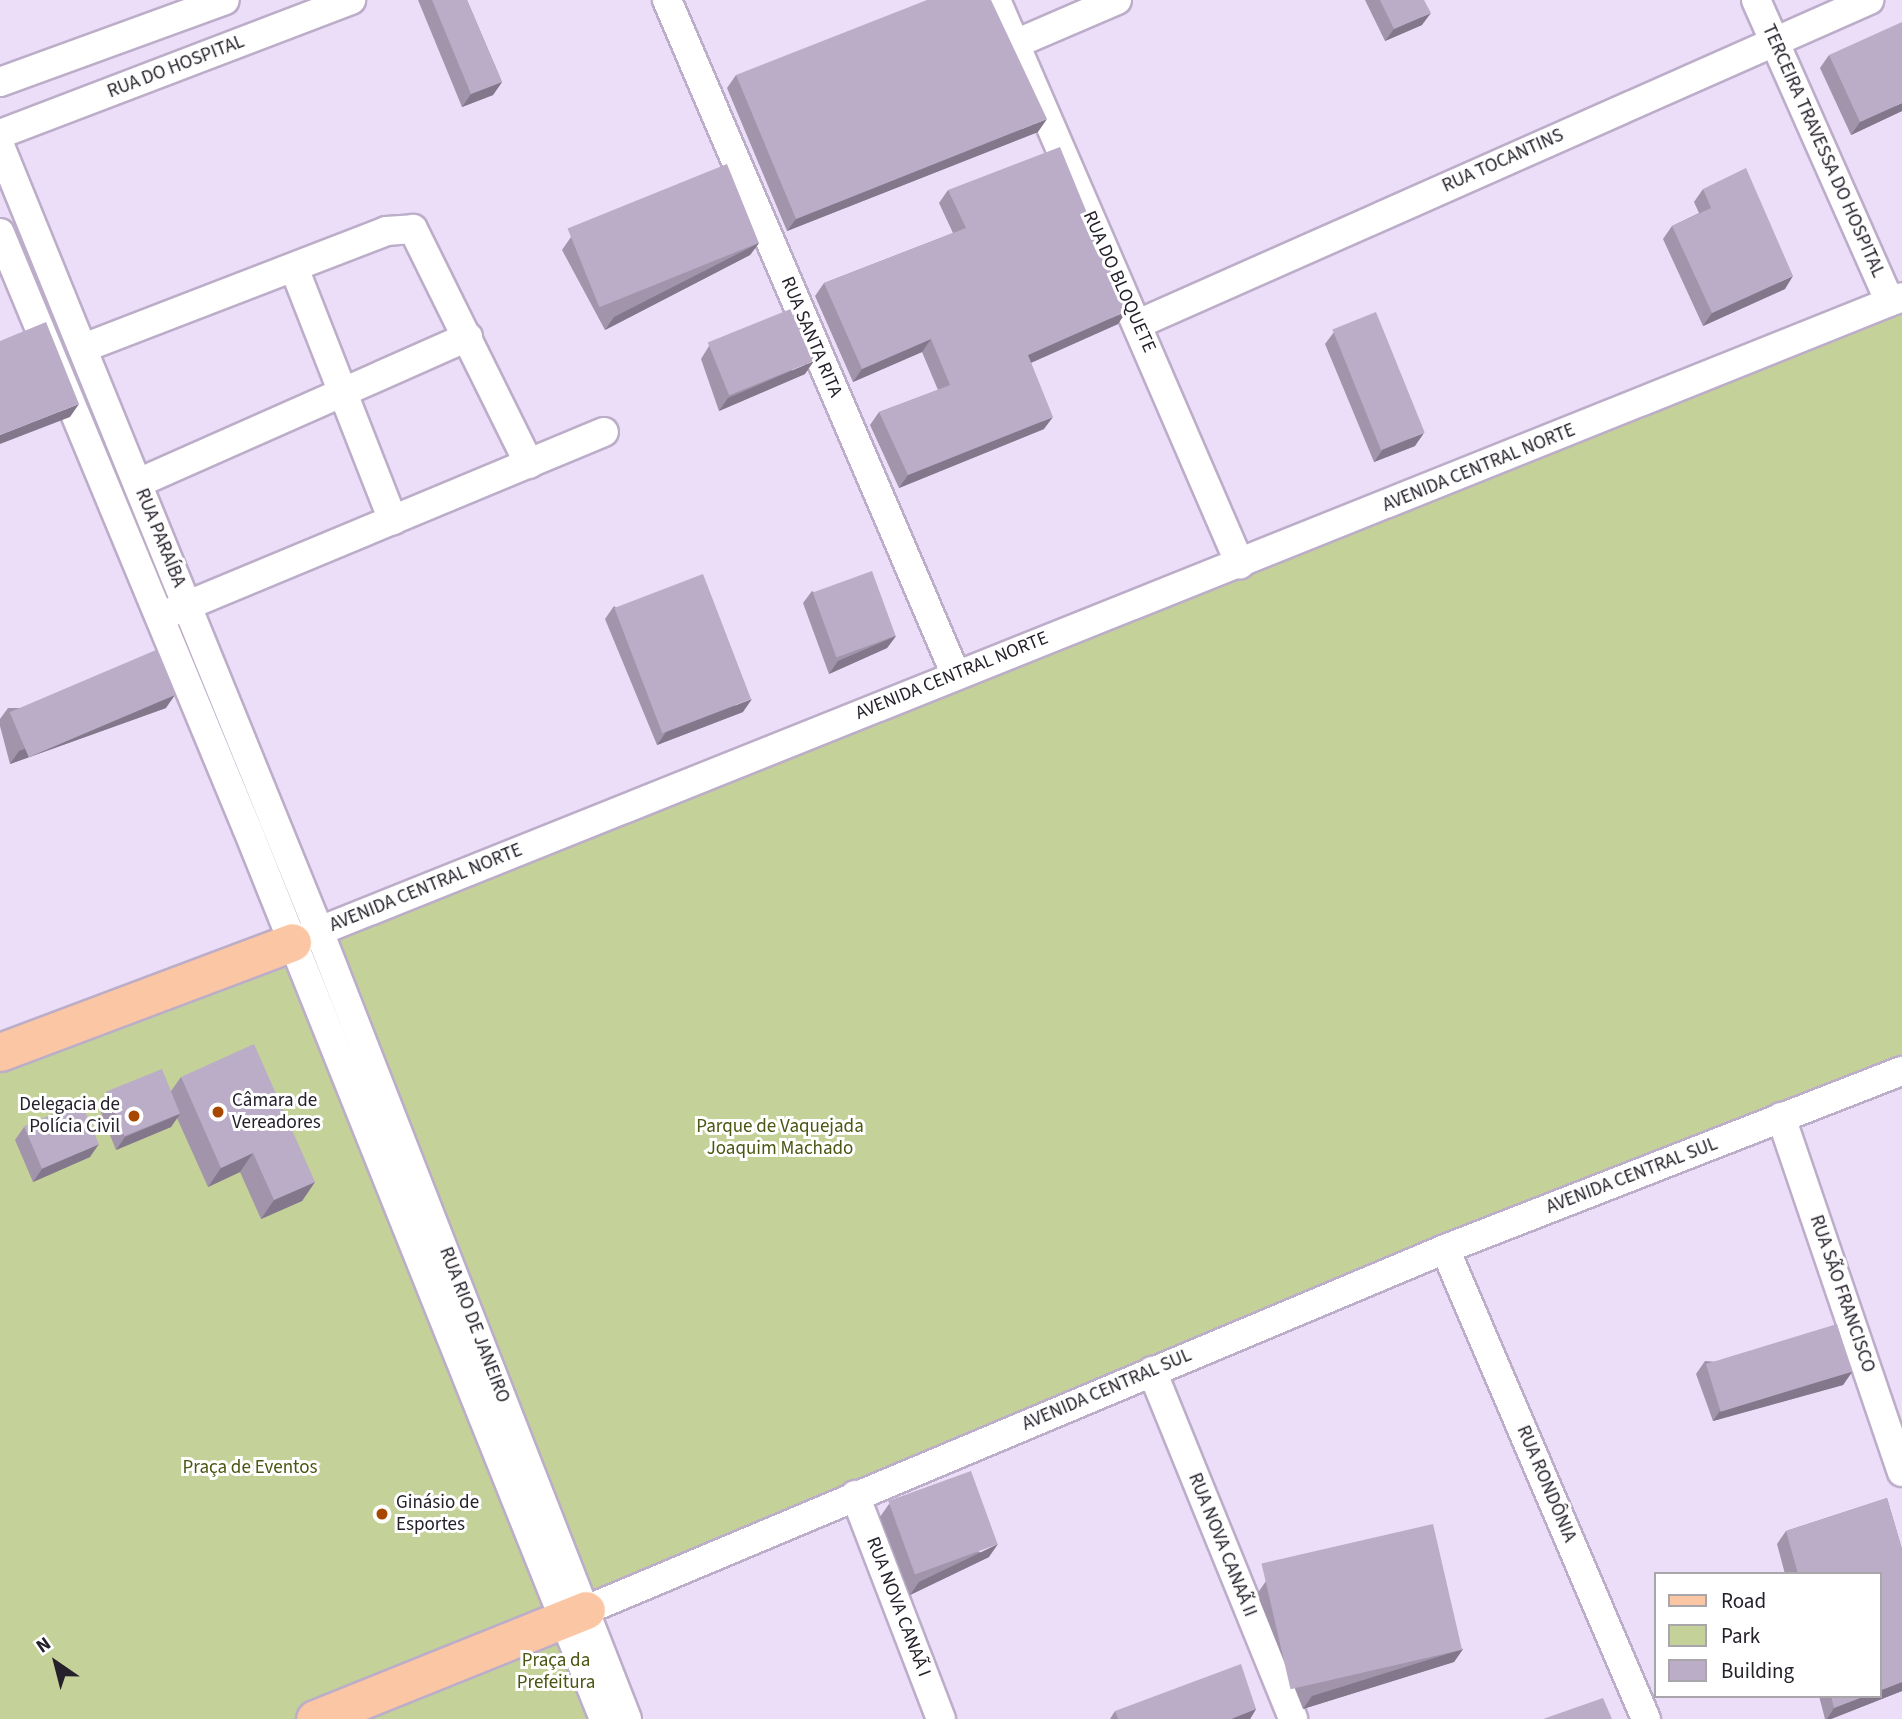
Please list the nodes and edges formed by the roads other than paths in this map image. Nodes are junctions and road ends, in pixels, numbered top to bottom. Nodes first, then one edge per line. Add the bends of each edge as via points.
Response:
1 (225, 0) edge
2 (351, 0) edge
3 (667, 0) edge
4 (996, 0) edge
5 (1117, 0) edge
6 (1756, 0) edge
7 (1869, 0) edge
8 (1774, 40) junction
9 (1015, 44) junction
10 (0, 82) edge
11 (0, 134) edge
12 (0, 146) edge
13 (0, 233) edge
14 (294, 268) junction
15 (1896, 299) edge
16 (1138, 324) junction
17 (468, 337) junction
18 (86, 347) junction
19 (344, 393) junction
20 (604, 432) dead end
21 (529, 464) junction
22 (138, 483) junction
23 (393, 520) junction
24 (1240, 564) junction
25 (187, 606) junction
26 (157, 618) junction
27 (955, 673) junction
28 (305, 937) junction
29 (0, 1052) edge
30 (1902, 1071) edge
31 (1782, 1117) junction
32 (1446, 1249) junction
33 (1152, 1371) junction
34 (1902, 1472) edge
35 (855, 1495) junction
36 (576, 1614) junction
37 (316, 1719) edge
38 (604, 1719) edge
39 (627, 1719) edge
40 (941, 1719) edge
41 (1293, 1719) edge
42 (1646, 1719) edge

1 - 10 street
2 - 11 street, RUA DO HOSPITAL
3 - 27 street, RUA SANTA RITA
4 - 9 street, RUA DO BLOQUETE
5 - 9 street
6 - 8 street, TERCEIRA TRAVESSA DO HOSPITAL
7 - 8 street, RUA TOCANTINS
8 - 15 street, TERCEIRA TRAVESSA DO HOSPITAL
8 - 16 street, RUA TOCANTINS
9 - 16 street, RUA DO BLOQUETE
12 - 18 street, RUA PARAÍBA
13 - 26 street, RUA PARAÍBA
14 - 17 street via 386,231 413,229
14 - 18 street
14 - 19 street
15 - 24 street, AVENIDA CENTRAL NORTE
16 - 24 street, RUA DO BLOQUETE
17 - 19 street
17 - 21 street
18 - 22 street, RUA PARAÍBA
19 - 22 street
19 - 23 street
20 - 21 street
21 - 23 street
22 - 25 street, RUA PARAÍBA
23 - 25 street
24 - 27 street, AVENIDA CENTRAL NORTE
25 - 26 street
25 - 28 street, RUA PARAÍBA
26 - 28 street, RUA PARAÍBA
27 - 28 street, AVENIDA CENTRAL NORTE
28 - 29 main road, AVENIDA CENTRAL NORTE
28 - 36 street, RUA RIO DE JANEIRO
30 - 31 street, AVENIDA CENTRAL SUL
31 - 32 street, AVENIDA CENTRAL SUL
31 - 34 street, RUA SÃO FRANCISCO
32 - 33 street, AVENIDA CENTRAL SUL
32 - 42 street, RUA RONDÔNIA
33 - 35 street, AVENIDA CENTRAL SUL
33 - 41 street, RUA NOVA CANAÃ II
35 - 36 street, AVENIDA CENTRAL SUL
35 - 40 street, RUA NOVA CANAÃ I
36 - 37 main road, AVENIDA CENTRAL SUL
36 - 38 street, RUA RIO DE JANEIRO
36 - 39 street, RUA RIO DE JANEIRO

